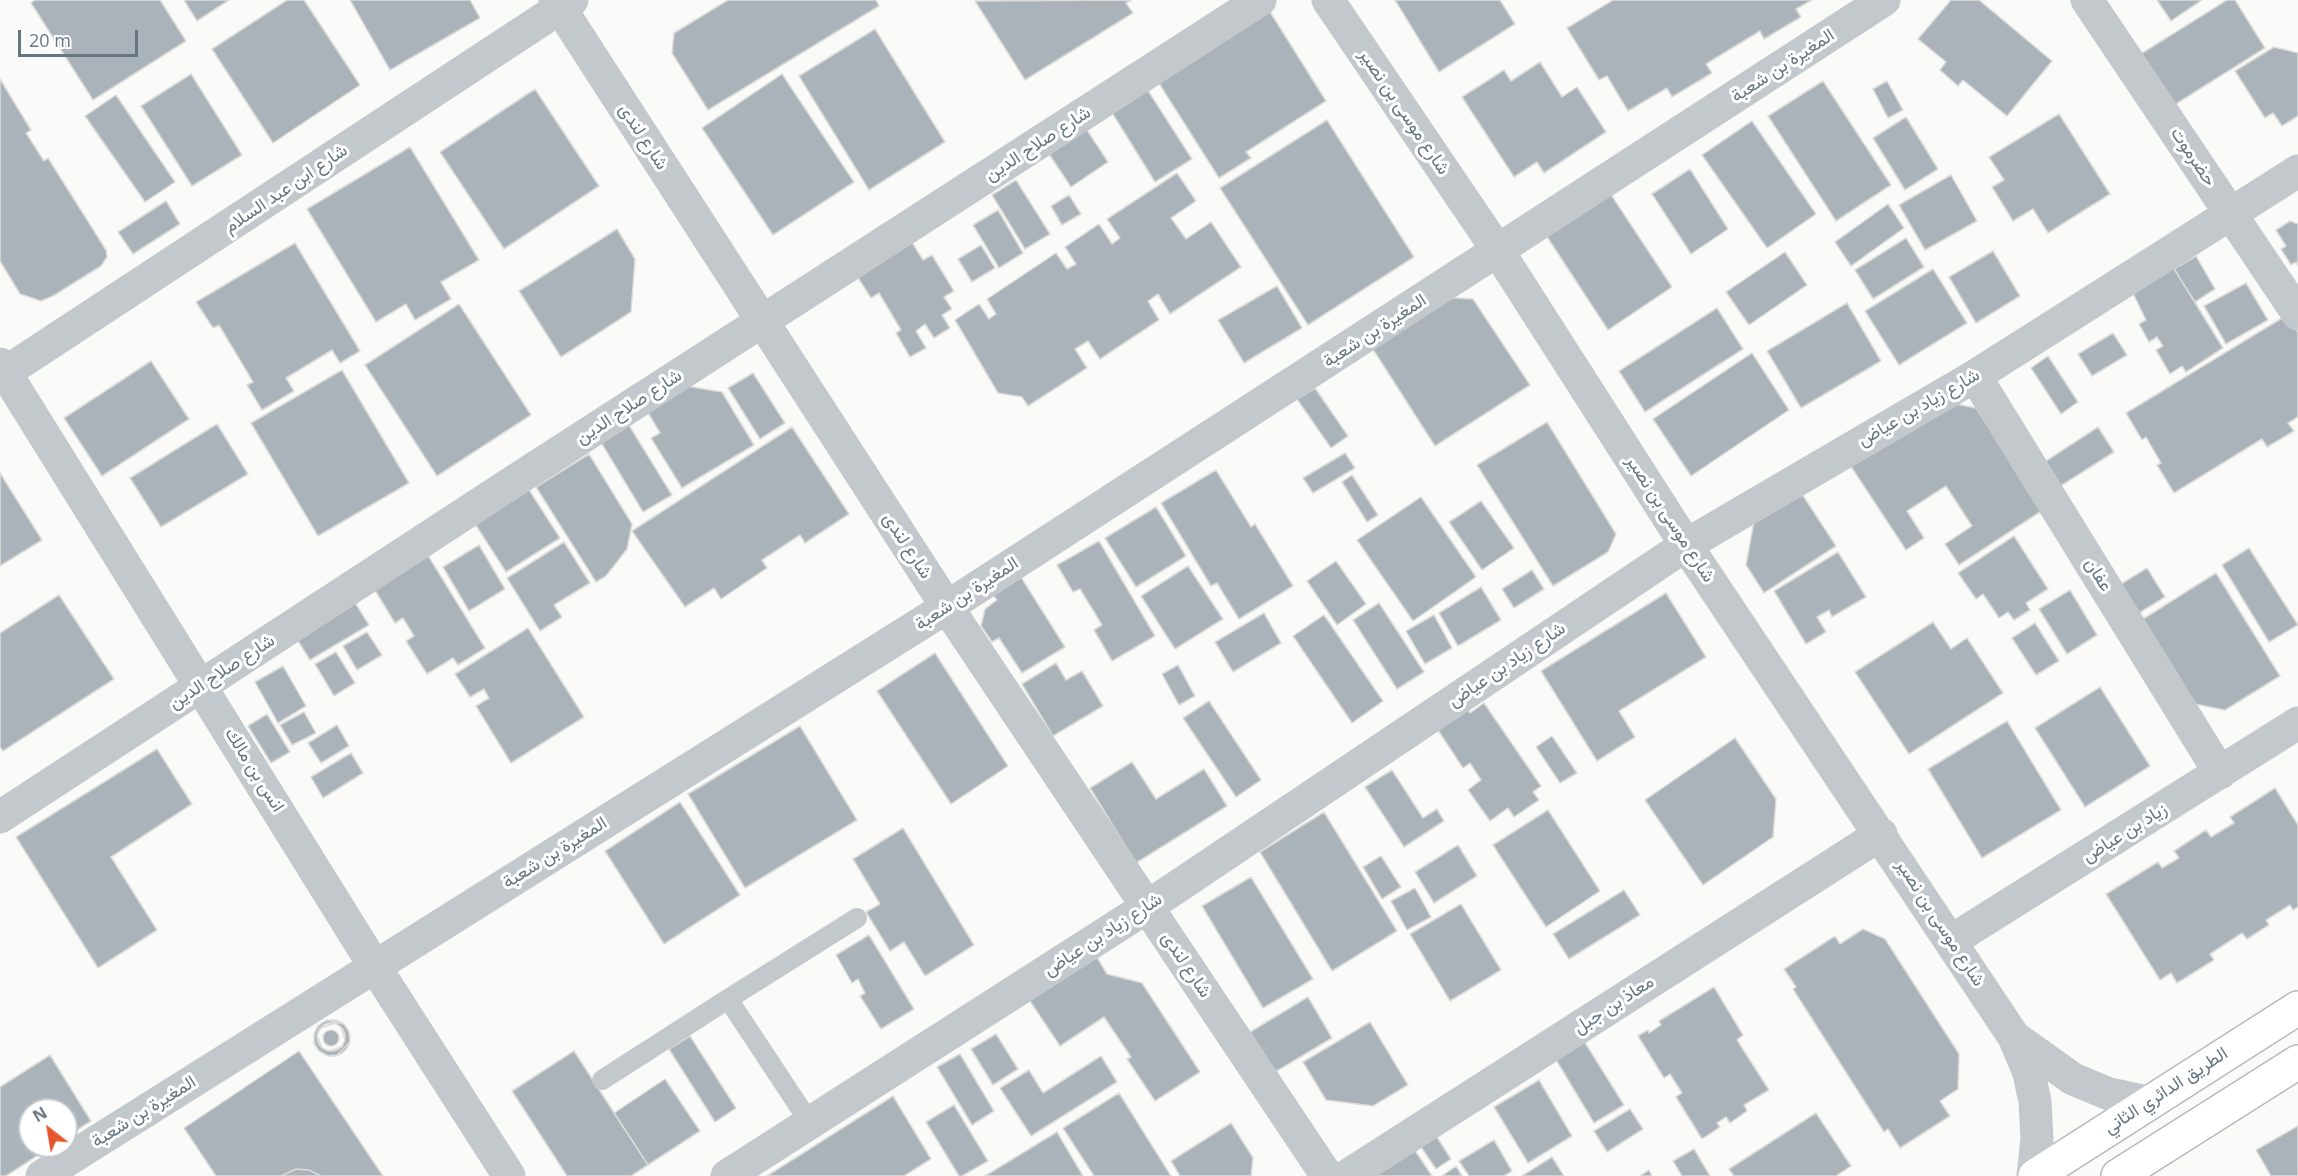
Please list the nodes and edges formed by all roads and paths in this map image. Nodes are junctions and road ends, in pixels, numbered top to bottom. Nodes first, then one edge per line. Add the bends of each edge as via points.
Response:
1 (1260, 0) edge
2 (1328, 0) edge
3 (1884, 0) edge
4 (2087, 0) edge
5 (562, 2) edge
6 (2298, 171) edge
7 (2231, 213) junction
8 (1498, 251) junction
9 (2298, 314) edge
10 (761, 322) junction
11 (2, 371) edge
12 (1975, 376) junction
13 (1686, 545) junction
14 (947, 606) junction
15 (202, 685) junction
16 (2298, 723) edge
17 (2220, 773) junction
18 (0, 817) edge
19 (1881, 834) junction
20 (1147, 907) junction
21 (857, 918) dead end
22 (1951, 940) junction
23 (375, 967) junction
24 (728, 999) junction
25 (2298, 1008) edge
26 (2014, 1037) junction
27 (2298, 1062) edge
28 (602, 1080) dead end
29 (2147, 1102) junction
30 (810, 1123) junction
31 (42, 1176) edge
32 (509, 1176) edge
33 (727, 1176) edge
34 (1327, 1176) edge
35 (1347, 1176) edge
36 (2034, 1176) edge
37 (2118, 1176) edge

1 - 10 street, شارع صلاح الدين
2 - 8 street, شارع موسى بن نصير
3 - 8 street, المغيرة بن شعبة
4 - 7 street, حضرموت
5 - 10 street, شارع لندى
5 - 11 street, شارع ابن عبد السلام
6 - 7 street, شارع زياد بن عياض
7 - 9 street, حضرموت
7 - 12 street, شارع زياد بن عياض
8 - 13 street, شارع موسى بن نصير
8 - 14 street, المغيرة بن شعبة
10 - 14 street, شارع لندى
10 - 15 street, شارع صلاح الدين
11 - 15 street, انس بن مالك
12 - 13 street, شارع زياد بن عياض
12 - 17 street, عفان
13 - 19 street, شارع موسى بن نصير
13 - 20 street, شارع زياد بن عياض
14 - 20 street, شارع لندى
14 - 23 street, المغيرة بن شعبة
15 - 18 street, شارع صلاح الدين
15 - 23 street, انس بن مالك
16 - 17 street, زياد بن عياض
17 - 22 street, زياد بن عياض
19 - 22 street, شارع موسى بن نصير
19 - 35 street, معاذ بن جبل
20 - 30 street, شارع زياد بن عياض
20 - 34 street, شارع لندى
21 - 24 lane
22 - 26 street, شارع موسى بن نصير
23 - 31 street, المغيرة بن شعبة
23 - 32 street, انس بن مالك
24 - 28 lane
24 - 30 lane
25 - 29 main road, الطريق الدائري الثاني
26 - 29 street, شارع موسى بن نصير via 2073,1079 2109,1094
26 - 36 street, شارع موسى بن نصير via 2029,1073 2035,1102
27 - 37 main road
29 - 36 main road, الطريق الدائري الثاني
30 - 33 street, شارع زياد بن عياض

